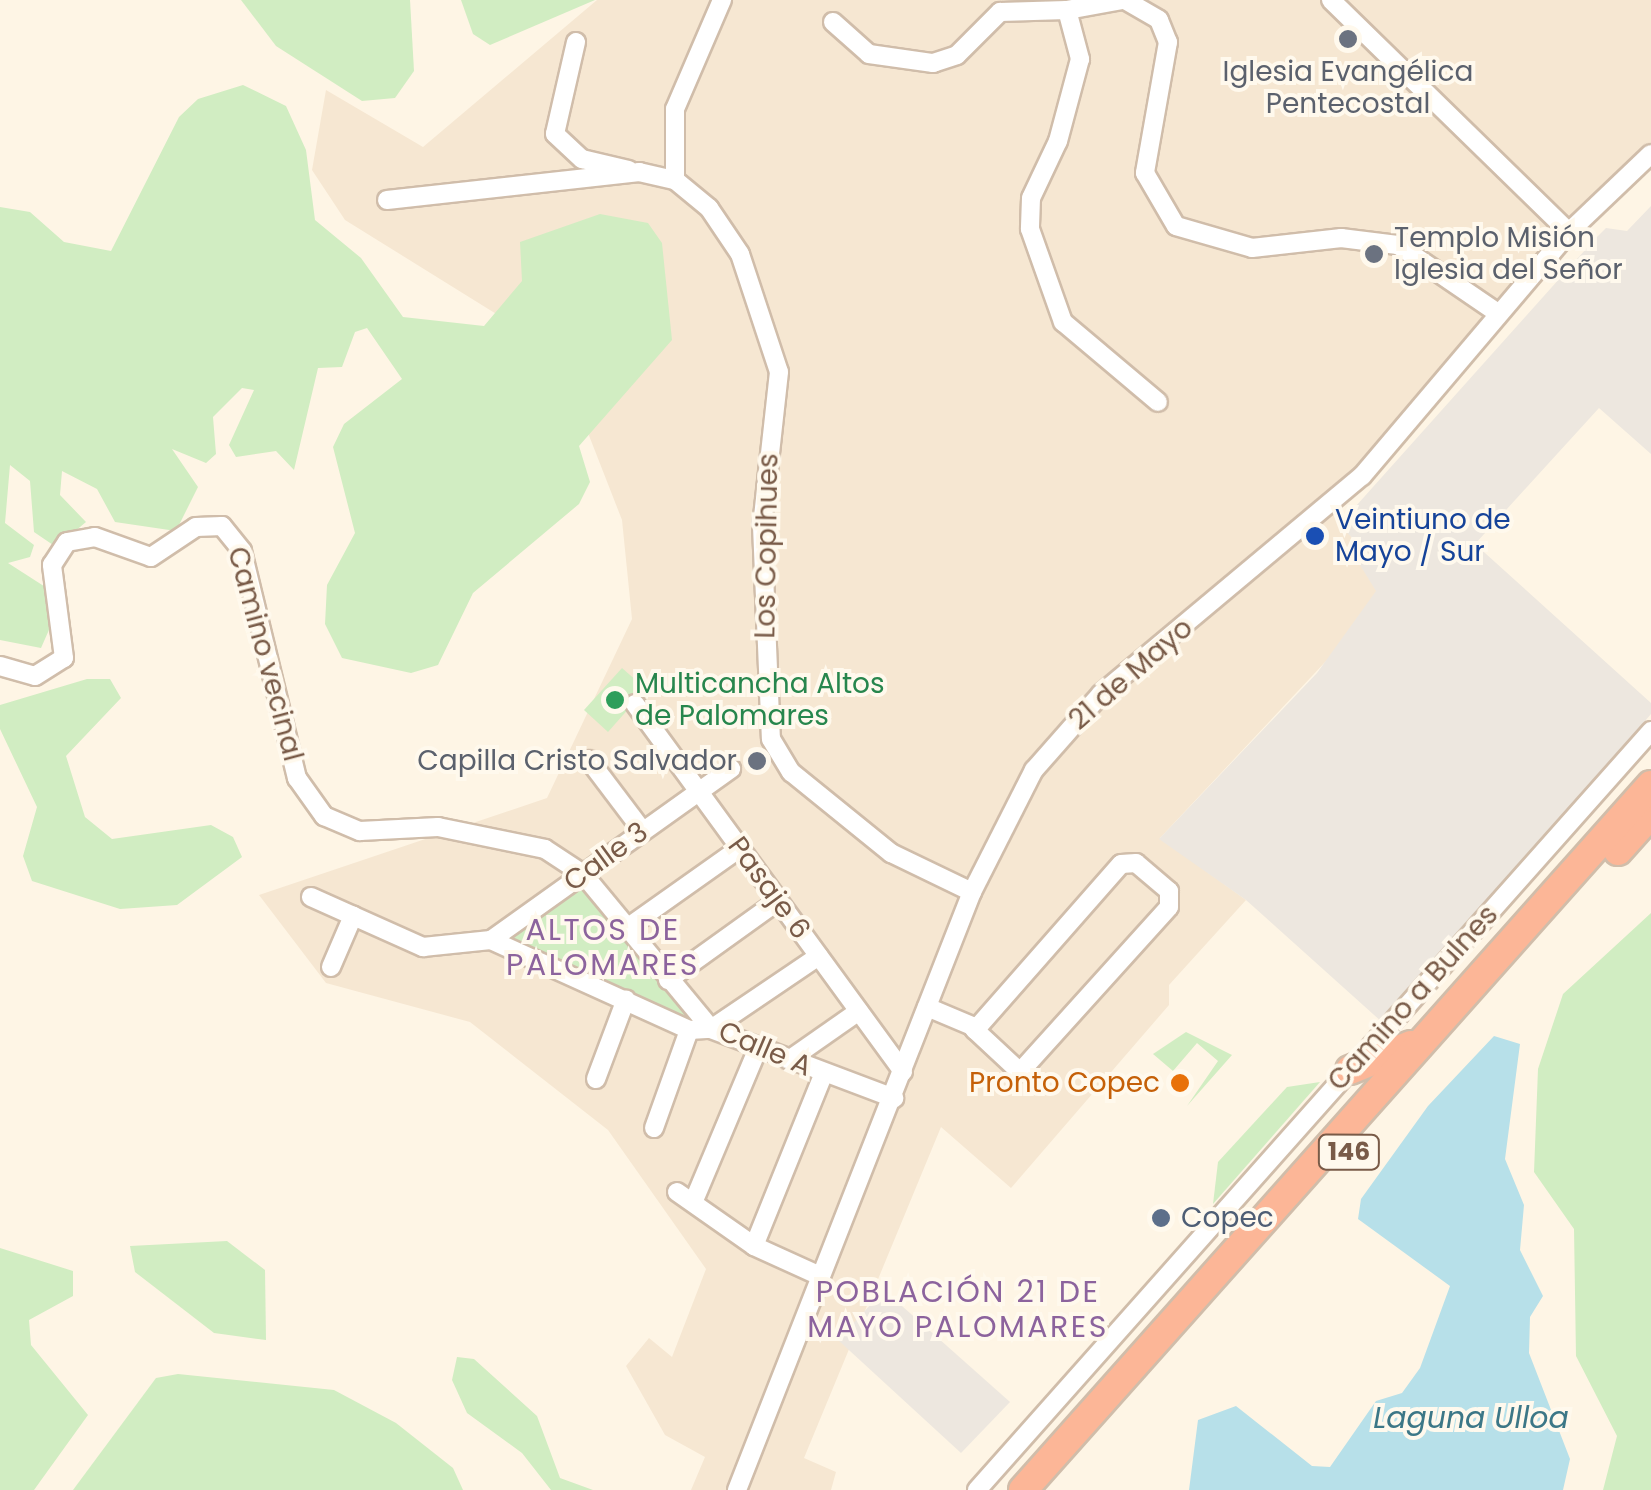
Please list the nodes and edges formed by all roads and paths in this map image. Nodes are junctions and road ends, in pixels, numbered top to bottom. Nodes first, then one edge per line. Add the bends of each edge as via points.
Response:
1 (722, 0) edge
2 (1124, 0) edge
3 (1331, 0) edge
4 (1067, 10) junction
5 (834, 22) dead end
6 (576, 42) dead end
7 (1651, 154) edge
8 (639, 172) junction
9 (675, 180) junction
10 (386, 200) dead end
11 (1569, 232) junction
12 (1500, 314) junction
13 (1158, 402) dead end
14 (0, 666) edge
15 (634, 704) dead end
16 (1651, 731) edge
17 (588, 760) dead end
18 (730, 769) dead end
19 (1651, 785) edge
20 (698, 791) junction
21 (1651, 814) edge
22 (642, 830) junction
23 (740, 848) junction
24 (583, 874) junction
25 (972, 892) junction
26 (312, 898) dead end
27 (778, 901) junction
28 (353, 916) junction
29 (627, 928) junction
30 (491, 940) junction
31 (819, 956) junction
32 (331, 966) dead end
33 (668, 980) junction
34 (626, 999) junction
35 (927, 1007) junction
36 (859, 1011) junction
37 (712, 1028) junction
38 (689, 1030) junction
39 (975, 1030) junction
40 (1433, 1030) junction
41 (758, 1048) junction
42 (789, 1060) junction
43 (1350, 1070) junction
44 (903, 1072) junction
45 (824, 1074) junction
46 (596, 1079) dead end
47 (894, 1098) junction
48 (654, 1128) dead end
49 (754, 1246) junction
50 (820, 1276) junction
51 (737, 1490) edge
52 (976, 1490) edge
53 (1024, 1490) edge
54 (1048, 1490) edge

1 - 9 street via 675,109
2 - 4 street
2 - 12 street via 1159,20 1168,42 1145,172 1176,226 1252,248 1341,238 1398,244
3 - 11 street
4 - 5 street via 1000,12 957,55 933,63 869,54
4 - 13 street via 1080,58 1063,128 1031,198 1030,229 1064,322
6 - 8 street via 555,134 582,159
7 - 11 street, 21 de Mayo
8 - 9 street
8 - 10 street
9 - 25 street, Los Copihues via 734,242 778,372 762,526 774,747 891,853
11 - 12 street, 21 de Mayo
12 - 25 street, 21 de Mayo via 1344,494 1060,736 1020,790
14 - 24 street, Camino vecinal via 35,676 64,658 52,565 67,542 95,537 151,557 188,531 219,524 242,551 297,778 316,810 360,831 438,827 536,845
15 - 20 street, Pasaje 6
16 - 43 street, Camino a Bulnes
17 - 22 street
18 - 20 street, Calle 3
19 - 40 highway, 146
20 - 22 street, Calle 3
20 - 23 street, Pasaje 6
21 - 54 highway, 146
22 - 24 street, Calle 3
23 - 27 street, Pasaje 6
23 - 29 street
24 - 29 street, Calle A
24 - 30 street, Calle 3
25 - 35 street, 21 de Mayo
26 - 28 street, Calle 3
27 - 31 street, Pasaje 6
27 - 33 street
28 - 30 street, Calle 3 via 424,947
28 - 32 street
29 - 33 street, Calle A
30 - 34 street
31 - 36 street, Pasaje 6
31 - 37 street
33 - 37 street, Calle A
34 - 38 street
34 - 46 street
35 - 39 street
35 - 44 street, 21 de Mayo
36 - 42 street
36 - 44 street, Pasaje 6
37 - 38 street
37 - 41 street, Calle A
38 - 48 street
39 - 39 street via 1020,1072 1169,907 1168,891 1136,863 1121,864
40 - 43 highway
40 - 53 highway, 146
41 - 42 street, Calle A
41 - 49 street via 686,1195
42 - 45 street, Calle A
43 - 52 street, Camino a Bulnes
44 - 47 street, 21 de Mayo
45 - 47 street, Calle A
45 - 49 street
47 - 50 street, 21 de Mayo
49 - 50 street
50 - 51 street, 21 de Mayo

